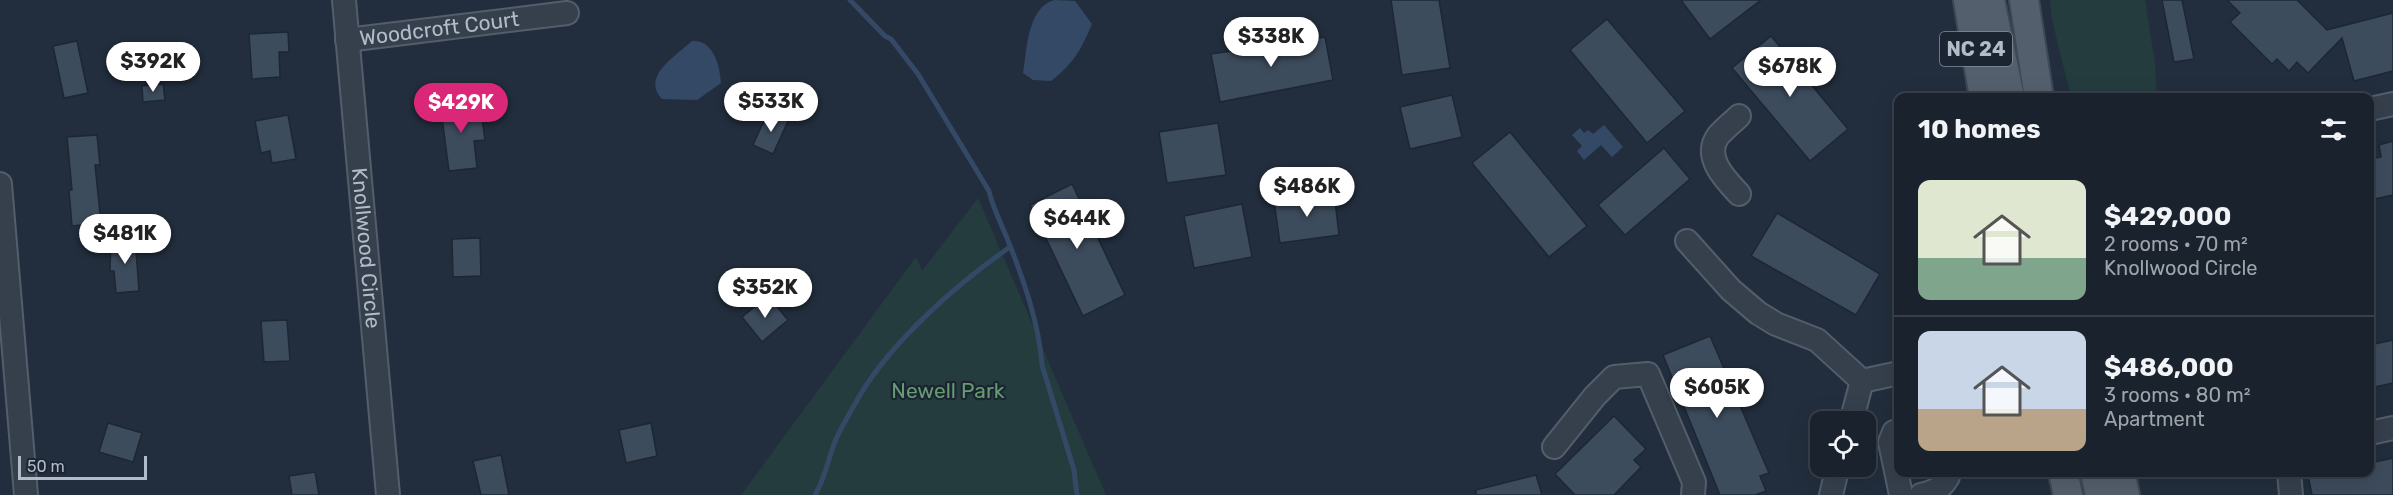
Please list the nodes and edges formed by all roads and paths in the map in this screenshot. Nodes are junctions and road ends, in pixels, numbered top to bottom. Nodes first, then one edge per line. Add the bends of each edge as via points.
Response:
1 (344, 0) edge
2 (1968, 0) edge
3 (1990, 0) edge
4 (2024, 0) edge
5 (567, 13) dead end
6 (347, 40) junction
7 (1983, 93) edge
8 (2009, 93) edge
9 (2038, 93) edge
10 (2393, 104) edge
11 (2374, 108) edge
12 (1739, 116) dead end
13 (0, 184) edge
14 (1738, 194) dead end
15 (2, 240) edge
16 (1687, 241) dead end
17 (1894, 374) edge
18 (1862, 381) junction
19 (1854, 411) edge
20 (2393, 428) edge
21 (1894, 432) edge
22 (2374, 432) edge
23 (1554, 447) dead end
24 (1894, 461) edge
25 (1835, 477) edge
26 (1897, 477) edge
27 (1948, 477) edge
28 (2064, 477) edge
29 (2096, 477) edge
30 (2121, 477) edge
31 (2289, 477) edge
32 (26, 495) edge
33 (388, 495) edge
34 (1693, 495) edge
35 (1831, 495) edge
36 (1901, 495) edge
37 (1921, 495) edge
38 (2068, 495) edge
39 (2100, 495) edge
40 (2125, 495) edge
41 (2291, 495) edge

1 - 6 street, Knollwood Circle
2 - 7 main road, NC 24
3 - 8 main road
4 - 9 main road, NC 24
5 - 6 street, Woodcroft Court
6 - 33 street, Knollwood Circle
10 - 11 street
12 - 14 street via 1718,136 1713,147 1714,163
13 - 15 street
15 - 32 street
16 - 18 street via 1731,290 1758,313 1817,340
17 - 18 street
18 - 19 street
20 - 22 street
21 - 24 street via 1890,442
23 - 34 street via 1614,377 1648,374 1694,482
25 - 35 street
26 - 36 street
27 - 37 street via 1943,486
28 - 38 main road
29 - 39 main road
30 - 40 main road
31 - 41 street

